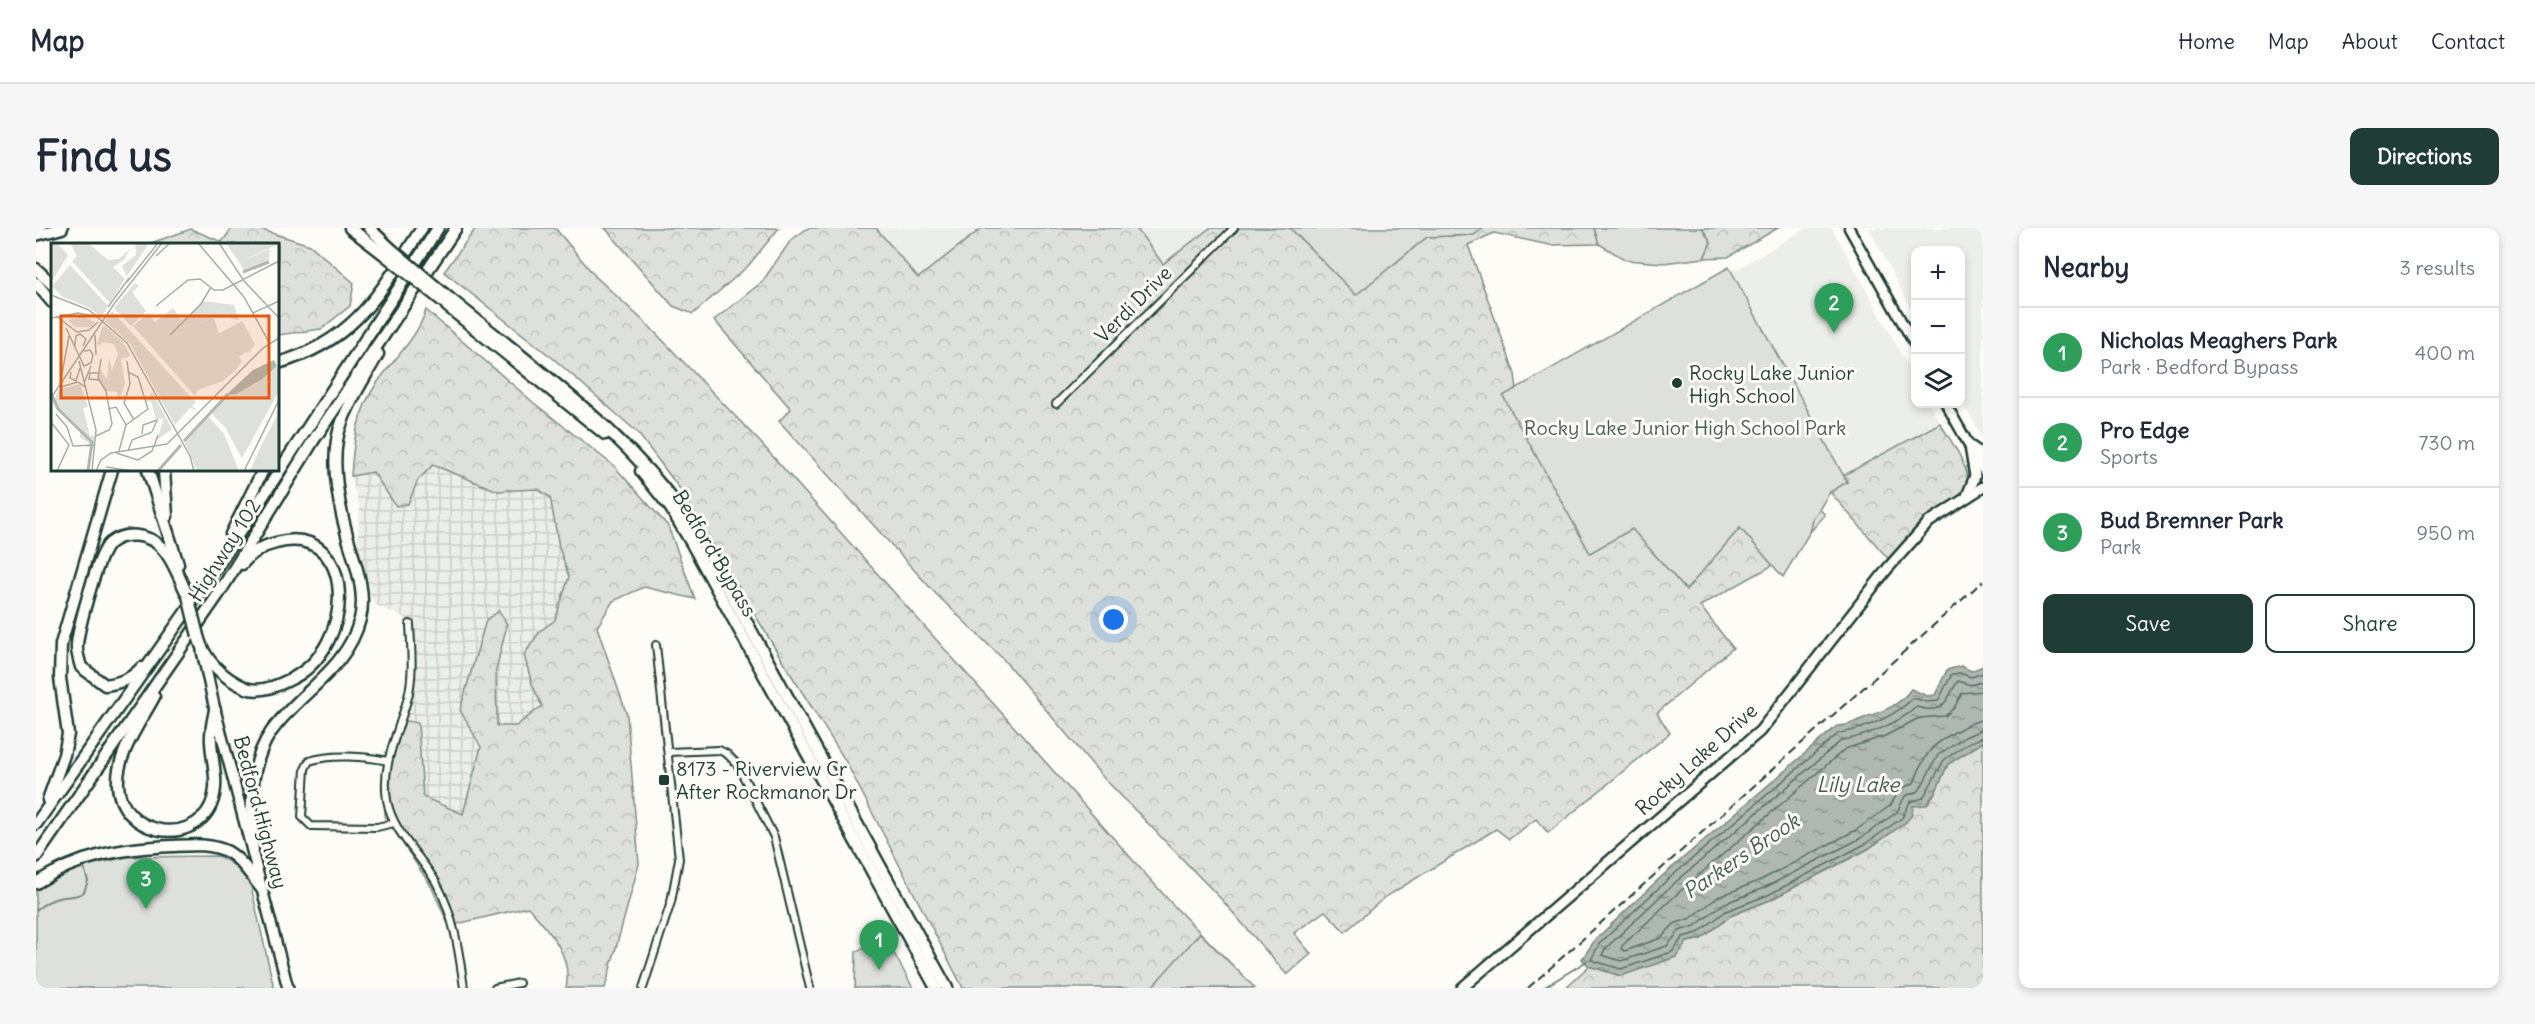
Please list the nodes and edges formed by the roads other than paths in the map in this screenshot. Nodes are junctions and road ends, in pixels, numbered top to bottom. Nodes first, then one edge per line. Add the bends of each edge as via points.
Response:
1 (62, 228) edge
2 (350, 228) edge
3 (369, 228) edge
4 (422, 228) edge
5 (438, 228) edge
6 (456, 228) edge
7 (1234, 228) edge
8 (1849, 228) edge
9 (36, 236) edge
10 (388, 252) junction
11 (36, 268) edge
12 (36, 277) edge
13 (36, 283) edge
14 (51, 283) edge
15 (413, 291) junction
16 (51, 293) edge
17 (51, 301) edge
18 (447, 301) junction
19 (1911, 339) edge
20 (279, 363) edge
21 (1056, 404) dead end
22 (1948, 408) edge
23 (1970, 446) junction
24 (1983, 455) edge
25 (1983, 470) edge
26 (112, 471) edge
27 (148, 471) edge
28 (152, 471) edge
29 (164, 471) edge
30 (262, 471) edge
31 (1983, 487) edge
32 (1967, 496) junction
33 (168, 535) junction
34 (207, 582) junction
35 (188, 596) junction
36 (206, 612) junction
37 (184, 616) junction
38 (410, 624) dead end
39 (199, 641) junction
40 (656, 645) dead end
41 (175, 658) junction
42 (214, 710) junction
43 (668, 752) junction
44 (388, 761) junction
45 (37, 823) edge
46 (394, 823) junction
47 (253, 852) junction
48 (36, 857) edge
49 (36, 883) edge
50 (262, 889) junction
51 (519, 983) dead end
52 (288, 988) edge
53 (464, 988) edge
54 (495, 988) edge
55 (643, 988) edge
56 (810, 988) edge
57 (936, 988) edge
58 (947, 988) edge
59 (1462, 988) edge

1 - 9 highway
2 - 10 highway, Bedford Bypass
3 - 10 highway, Bedford Bypass
4 - 20 highway via 350,326 324,345
5 - 34 highway, Highway 102
6 - 15 highway, Highway 102
7 - 21 street, Verdi Drive
8 - 19 main road
10 - 18 highway, Bedford Bypass, bridge
11 - 14 highway
12 - 16 highway
13 - 17 highway
15 - 36 highway, Highway 102 via 312,441
15 - 47 highway via 345,414 336,445 346,532 361,592 361,616 353,640 340,659 271,733 258,759 252,786
18 - 57 highway, Bedford Bypass via 596,426 640,469 670,507
18 - 58 highway, Bedford Bypass via 598,419 639,457 679,504
22 - 23 main road
23 - 24 main road
23 - 25 main road
23 - 32 main road via 1975,476
26 - 45 highway via 61,644 60,678 68,734 64,755
27 - 33 highway
28 - 33 highway
29 - 33 highway
30 - 34 highway
31 - 32 main road, Rocky Lake Drive
32 - 59 main road, Rocky Lake Drive via 1929,522 1888,568 1760,731
33 - 35 highway
34 - 37 highway, Highway 102
35 - 37 highway via 164,548 152,539 140,535 110,543 102,555 84,610 76,646 81,667 105,685 120,683 134,676
35 - 39 highway, bridge
36 - 39 highway via 249,556 288,539 310,543 328,558 339,585 340,614 333,636 315,662 275,687 252,690 229,681 213,665
36 - 41 highway, Highway 102
37 - 45 highway, Highway 102
38 - 44 street via 411,678
39 - 42 main road, Bedford Highway
40 - 43 street
41 - 42 highway via 119,763 117,786 123,807 136,821 154,830 178,830 210,807 216,786 211,741
41 - 48 highway, Highway 102
42 - 47 main road, Bedford Highway
43 - 55 street via 678,829 678,876
43 - 56 street via 719,750 737,764 774,837
44 - 46 street via 387,800
44 - 46 street via 309,761 302,817 311,826 377,827
46 - 53 street via 446,903
47 - 50 main road, Bedford Highway
49 - 50 highway via 61,867 93,855 128,848 196,845 228,852
50 - 52 main road, Bedford Highway
51 - 54 street

